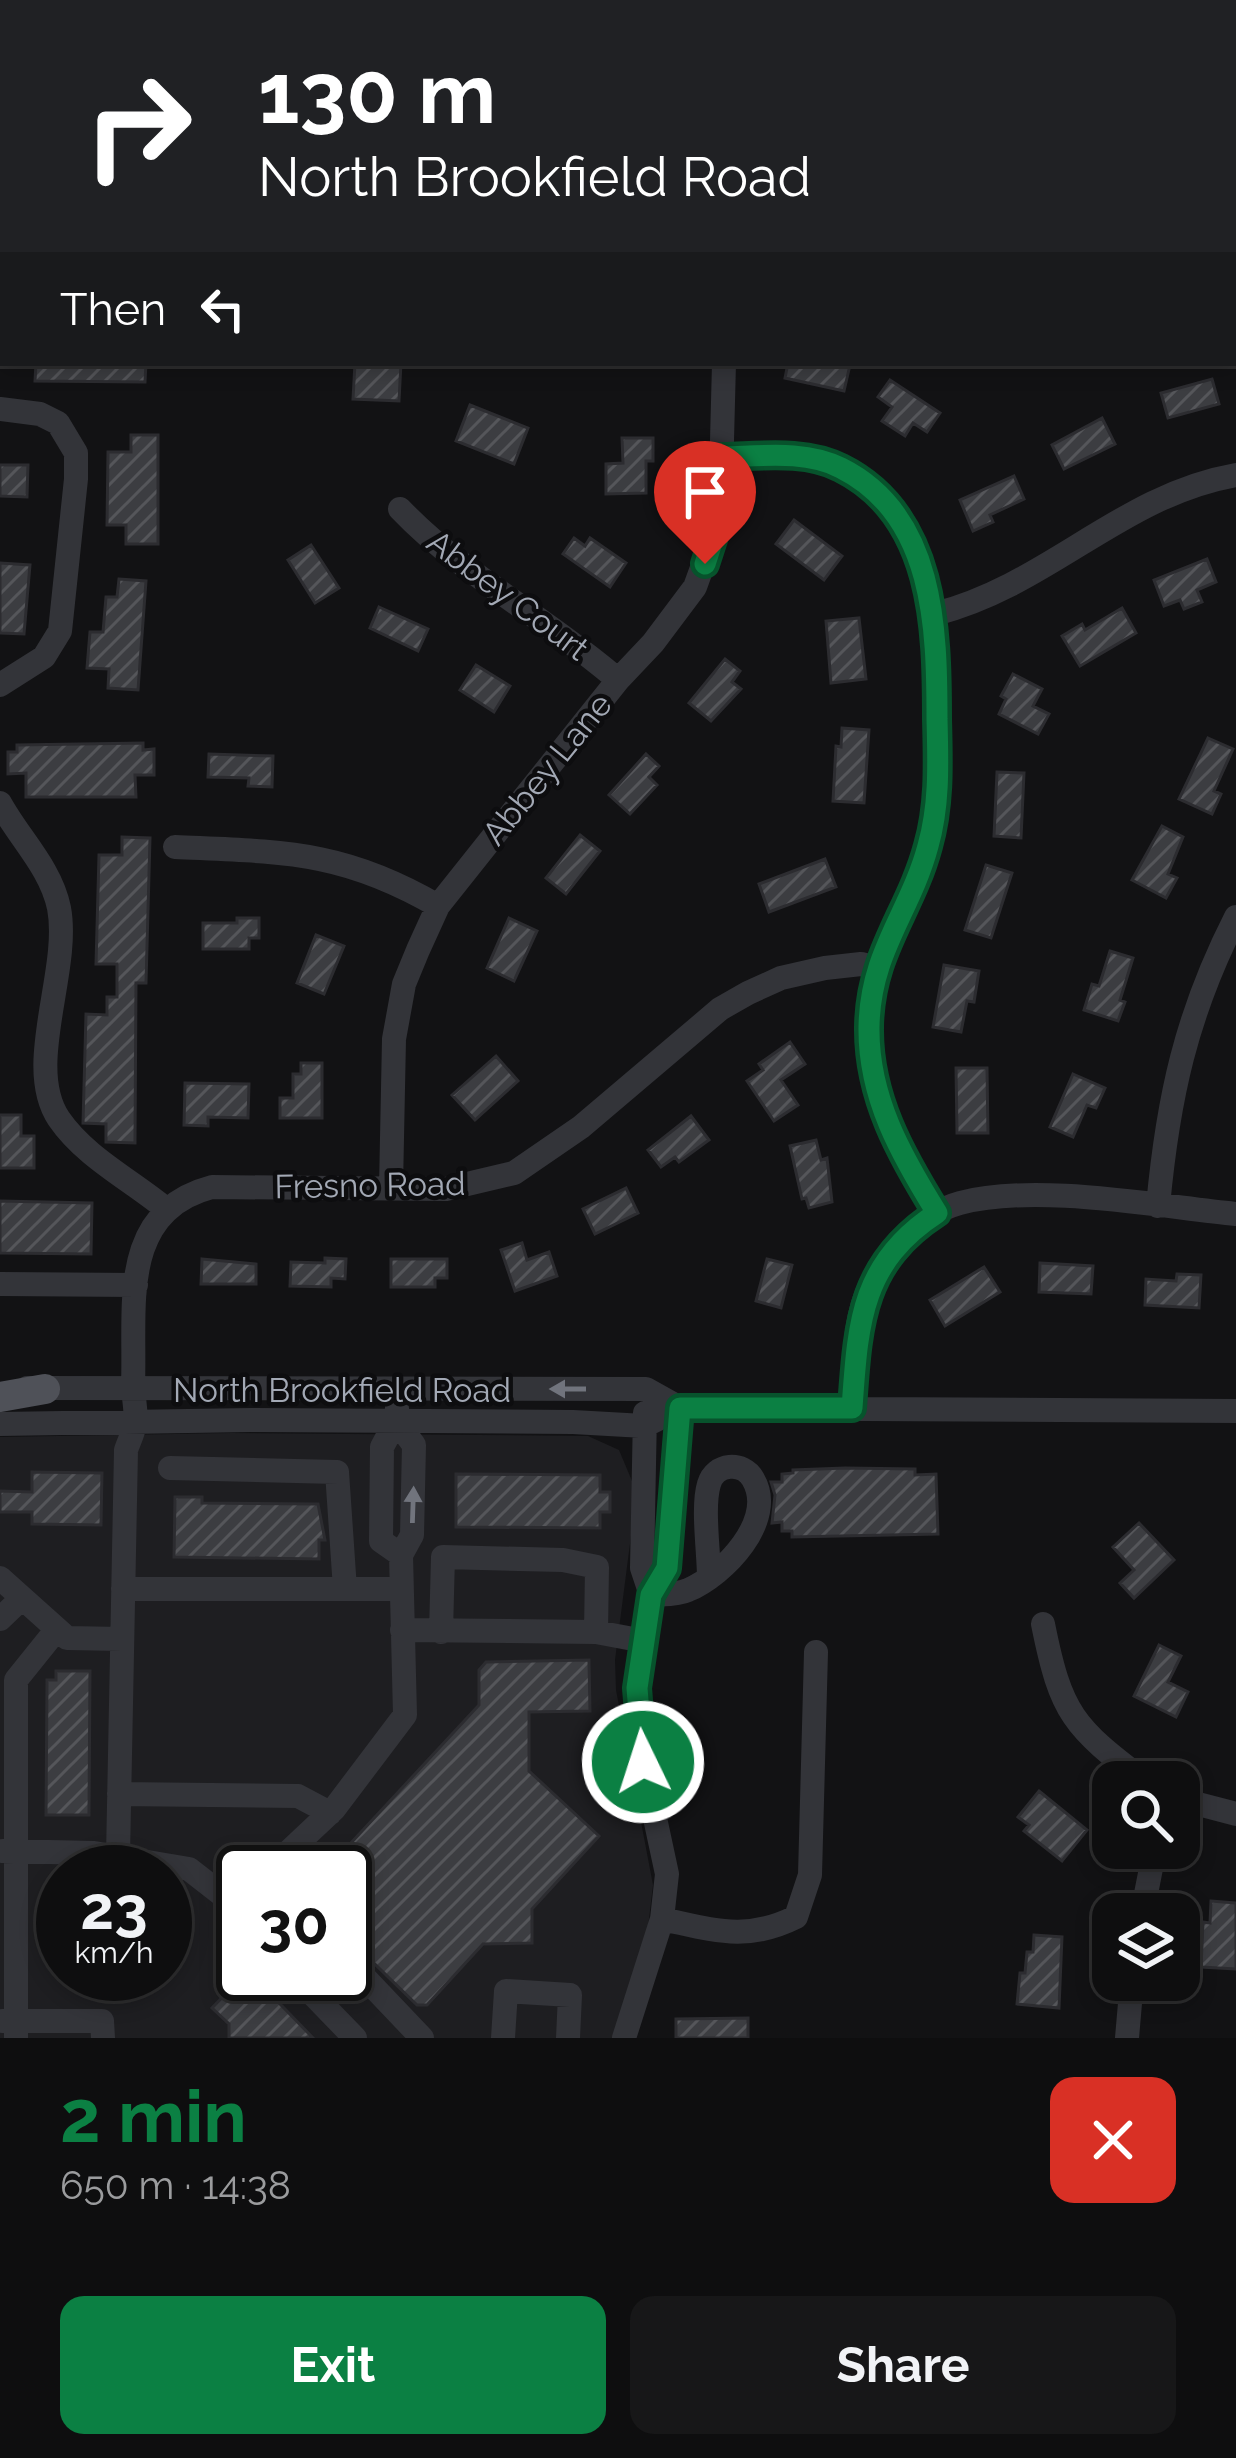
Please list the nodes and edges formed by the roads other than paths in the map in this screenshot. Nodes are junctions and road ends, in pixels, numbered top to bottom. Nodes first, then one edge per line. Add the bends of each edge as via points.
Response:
1 (724, 366) edge
2 (0, 409) edge
3 (724, 457) junction
4 (1236, 475) edge
5 (400, 508) dead end
6 (934, 614) junction
7 (618, 680) junction
8 (0, 685) edge
9 (0, 803) edge
10 (175, 847) dead end
11 (438, 906) junction
12 (1236, 917) edge
13 (877, 968) junction
14 (391, 1186) junction
15 (1158, 1206) junction
16 (166, 1209) junction
17 (937, 1213) junction
18 (1236, 1214) edge
19 (0, 1284) edge
20 (136, 1286) junction
21 (0, 1388) edge
22 (45, 1389) junction
23 (646, 1389) junction
24 (133, 1390) junction
25 (398, 1390) junction
26 (0, 1397) edge
27 (680, 1408) junction
28 (852, 1408) junction
29 (1236, 1411) edge
30 (396, 1421) junction
31 (136, 1422) junction
32 (0, 1424) edge
33 (644, 1426) junction
34 (170, 1468) dead end
35 (0, 1578) edge
36 (709, 1578) dead end
37 (123, 1589) junction
38 (345, 1589) junction
39 (401, 1589) junction
40 (651, 1595) junction
41 (22, 1598) junction
42 (0, 1619) edge
43 (1042, 1624) dead end
44 (56, 1629) junction
45 (402, 1630) junction
46 (441, 1632) junction
47 (596, 1632) junction
48 (122, 1640) junction
49 (644, 1641) junction
50 (816, 1652) dead end
51 (1118, 1761) edge
52 (119, 1795) junction
53 (1200, 1805) edge
54 (330, 1813) junction
55 (1236, 1814) edge
56 (118, 1845) edge
57 (296, 1845) edge
58 (8, 1851) edge
59 (662, 1919) junction
60 (372, 1985) edge
61 (319, 2001) edge
62 (1130, 2001) edge
63 (11, 2026) edge
64 (103, 2038) edge
65 (355, 2038) edge
66 (422, 2038) edge
67 (502, 2038) edge
68 (568, 2038) edge
69 (624, 2038) edge
70 (1127, 2038) edge

1 - 3 street, Abbey Lane
2 - 8 street via 58,423 76,453 76,479 60,631 44,657
3 - 6 street via 793,456 853,476 900,521
3 - 7 street, Abbey Lane via 720,518 694,587
4 - 6 street via 1157,500 1023,581
5 - 7 street, Abbey Court via 452,560
6 - 13 street via 932,831
7 - 11 street, Abbey Lane
9 - 16 street via 54,888 60,913 46,1054 57,1117 82,1146
10 - 11 street via 334,860
11 - 14 street, Abbey Lane via 397,1013
12 - 15 street via 1178,1066
13 - 14 street, Fresno Road via 825,968 748,993 514,1173 446,1190
13 - 17 street via 869,1024 873,1081 890,1131
14 - 16 street, Fresno Road via 212,1187
15 - 17 street via 1004,1197
15 - 18 street
16 - 20 street via 145,1236
17 - 28 street via 883,1263 863,1303
19 - 20 street
20 - 24 street
21 - 22 street, North Brookfield Road
22 - 24 street, North Brookfield Road
22 - 26 main road
23 -> 25 street, North Brookfield Road
23 - 27 street, North Brookfield Road
23 - 33 street
24 - 25 street, North Brookfield Road
24 - 31 street
25 - 30 street
27 - 28 street, North Brookfield Road
27 - 33 street, North Brookfield Road
27 - 40 street via 667,1568
28 - 29 street, North Brookfield Road
30 - 31 street, North Brookfield Road
30 - 33 street, North Brookfield Road
30 - 39 street via 382,1447 381,1540 401,1555
31 - 32 street, North Brookfield Road
31 - 37 street via 126,1450
33 - 40 street via 642,1568
34 - 38 street via 337,1472
35 - 41 street
36 - 40 street via 685,1592
37 - 38 street
37 - 48 street
38 - 39 street
39 - 45 street
40 - 49 street
41 - 42 street
41 - 44 street
43 - 51 street via 1062,1701
44 - 48 street via 67,1638
44 - 58 street via 16,1680
45 - 46 street
45 - 54 street via 405,1715
46 - 47 street
46 - 47 street via 443,1557 597,1567
47 - 49 street
48 - 52 street
49 - 59 street via 637,1688 667,1874
50 - 59 street via 810,1875 796,1917 766,1932 732,1933
52 - 54 street via 298,1796
52 - 56 street
53 - 55 street
54 - 57 street
58 - 63 street
59 - 69 street
60 - 66 street
61 - 65 street
62 - 70 street
63 - 64 street via 102,2021
67 - 68 street via 506,1991 570,1995

